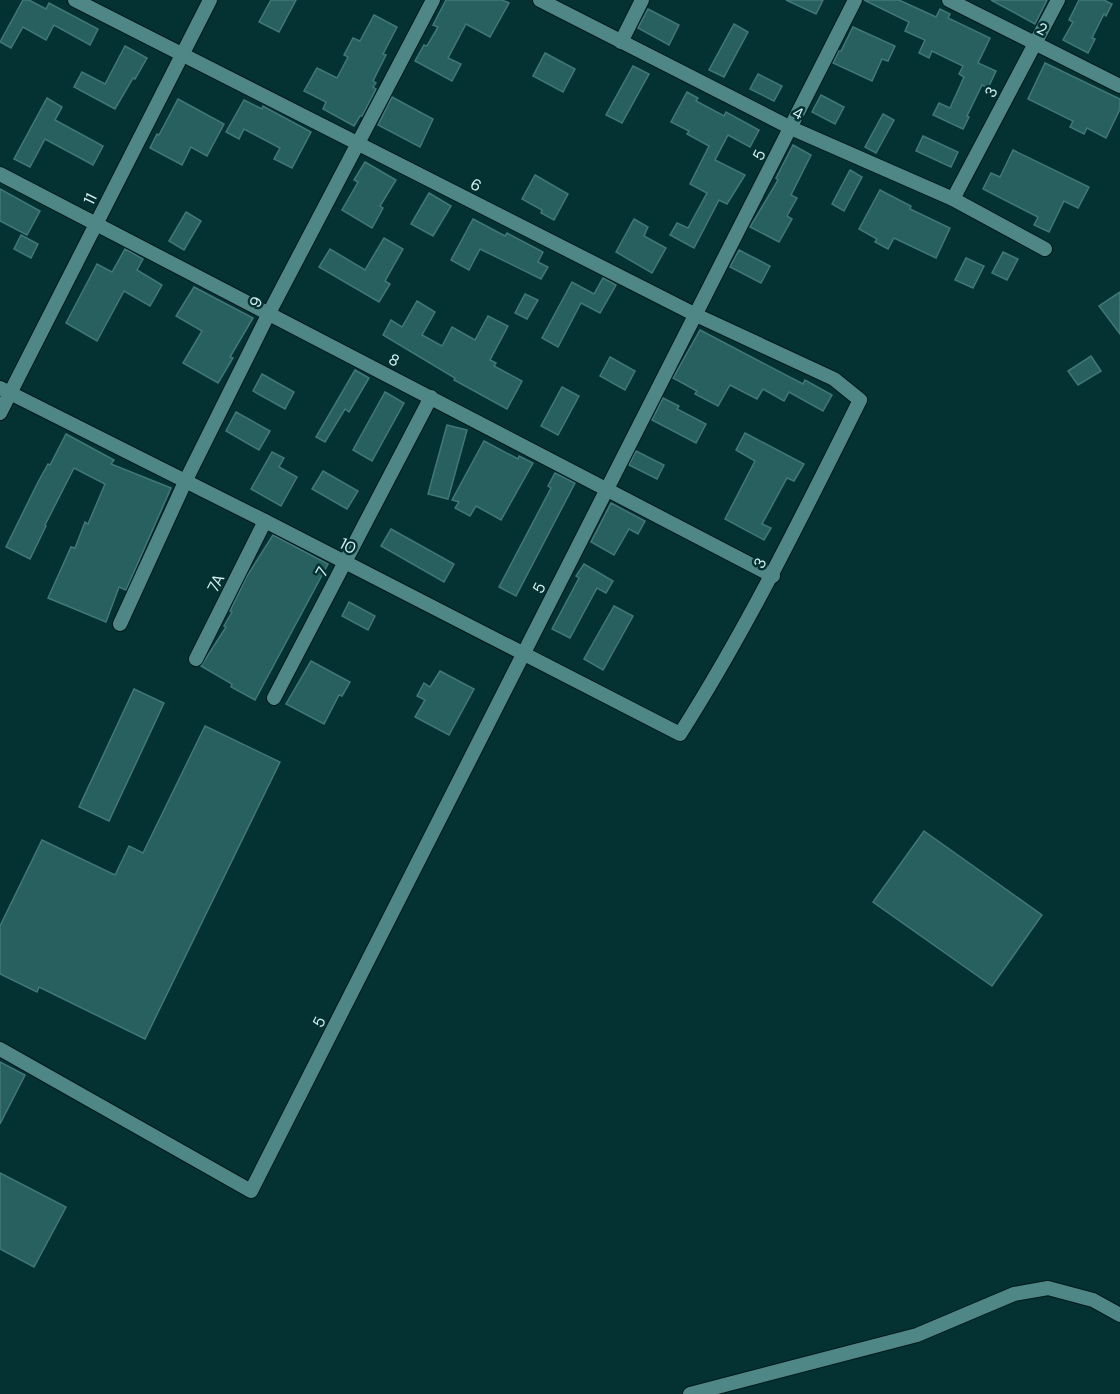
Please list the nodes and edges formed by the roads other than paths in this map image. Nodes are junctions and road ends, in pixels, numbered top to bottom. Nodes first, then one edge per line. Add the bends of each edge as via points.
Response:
1 (75, 0) edge
2 (210, 0) edge
3 (433, 0) edge
4 (540, 0) edge
5 (642, 0) edge
6 (855, 0) edge
7 (949, 0) edge
8 (1058, 0) edge
9 (621, 42) junction
10 (1035, 44) junction
11 (182, 55) junction
12 (1120, 86) edge
13 (791, 128) junction
14 (357, 143) junction
15 (0, 174) edge
16 (953, 199) junction
17 (96, 224) junction
18 (1045, 249) dead end
19 (269, 314) junction
20 (696, 315) junction
21 (5, 391) edge
22 (431, 397) junction
23 (860, 400) joint
24 (0, 413) edge
25 (185, 482) junction
26 (608, 488) junction
27 (265, 521) junction
28 (345, 563) junction
29 (772, 576) junction
30 (120, 624) dead end
31 (524, 654) junction
32 (196, 659) dead end
33 (274, 698) dead end
34 (680, 734) joint
35 (0, 1049) edge
36 (1120, 1315) edge
37 (690, 1394) edge

1 - 11 street, 6
2 - 11 street, 11
3 - 14 street, 9
4 - 9 street, 4
5 - 9 street
6 - 13 street, 5
7 - 10 street, 2
8 - 10 street, 3
9 - 13 street, 4
10 - 12 street, 2
10 - 16 street, 3
11 - 14 street, 6
11 - 17 street, 11
13 - 16 street, 4
13 - 20 street, 5
14 - 19 street, 9
14 - 20 street, 6
15 - 17 street, 8
16 - 18 street, 4
17 - 19 street, 8
17 - 21 street, 11
19 - 22 street, 8
19 - 25 street, 9
20 - 23 street, 6 via 834,379
20 - 26 street, 5
21 - 24 street, 11
21 - 25 street, 10
22 - 26 street, 8
22 - 28 street, 7
23 - 29 street, 3
25 - 27 street, 10
25 - 30 street, 9
26 - 29 street, 8
26 - 31 street, 5
27 - 28 street, 10
27 - 32 street, 7A
28 - 31 street, 10
28 - 33 street, 7
29 - 34 street, 3
31 - 34 street, 10
31 - 35 street, 5 via 251,1191
36 - 37 street via 1093,1300 1048,1288 1014,1294 917,1335

